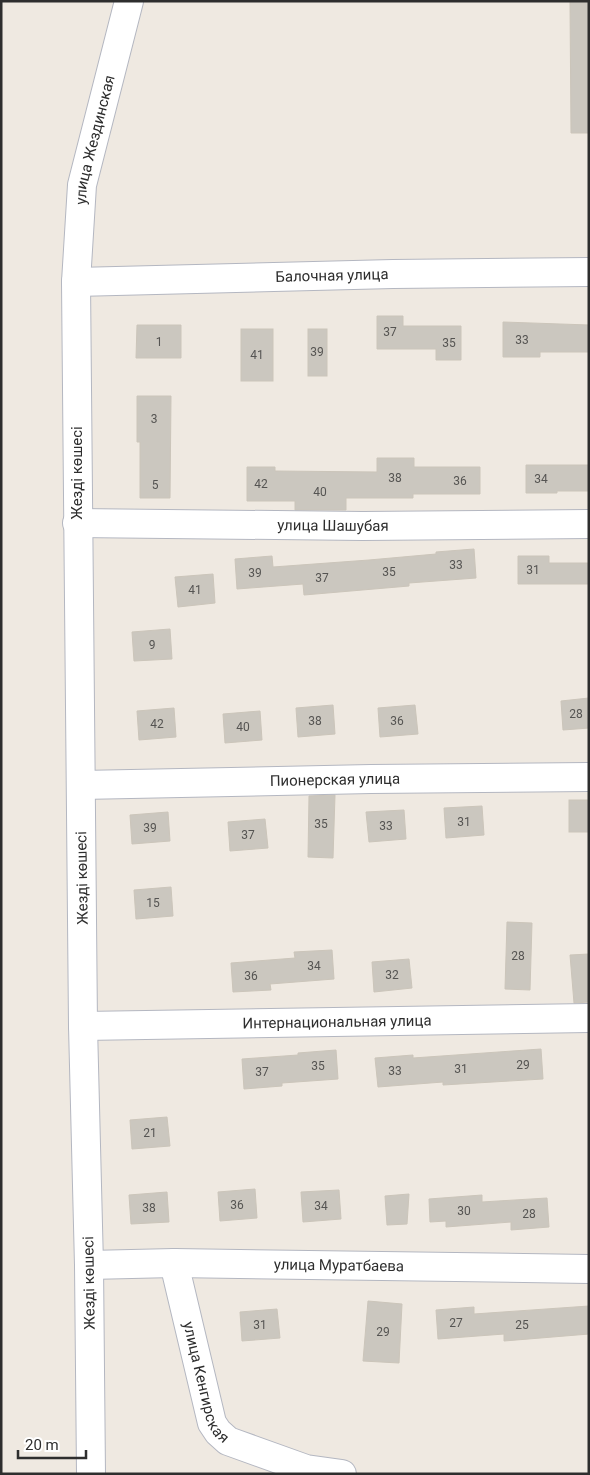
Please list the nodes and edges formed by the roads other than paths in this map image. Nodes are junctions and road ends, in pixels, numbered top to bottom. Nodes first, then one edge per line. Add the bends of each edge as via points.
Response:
1 (129, 1) edge
2 (589, 272) edge
3 (76, 282) junction
4 (78, 523) junction
5 (589, 524) edge
6 (589, 777) edge
7 (81, 785) junction
8 (589, 1018) edge
9 (84, 1026) junction
10 (174, 1263) junction
11 (89, 1266) junction
12 (589, 1269) edge
13 (91, 1474) edge
14 (342, 1474) edge

1 - 3 street, улица Жездинская via 82,185
2 - 3 street, Балочная улица
3 - 4 street, Жезді көшесі
4 - 5 street, улица Шашубая
4 - 7 street, Жезді көшесі
6 - 7 street, Пионерская улица
7 - 9 street, Жезді көшесі
8 - 9 street, Интернациональная улица
9 - 11 street, Жезді көшесі
10 - 11 street, улица Муратбаева
10 - 12 street, улица Муратбаева
10 - 14 street, улица Кенгирская via 212,1422 218,1432 228,1440 306,1469
11 - 13 street, Жезді көшесі

